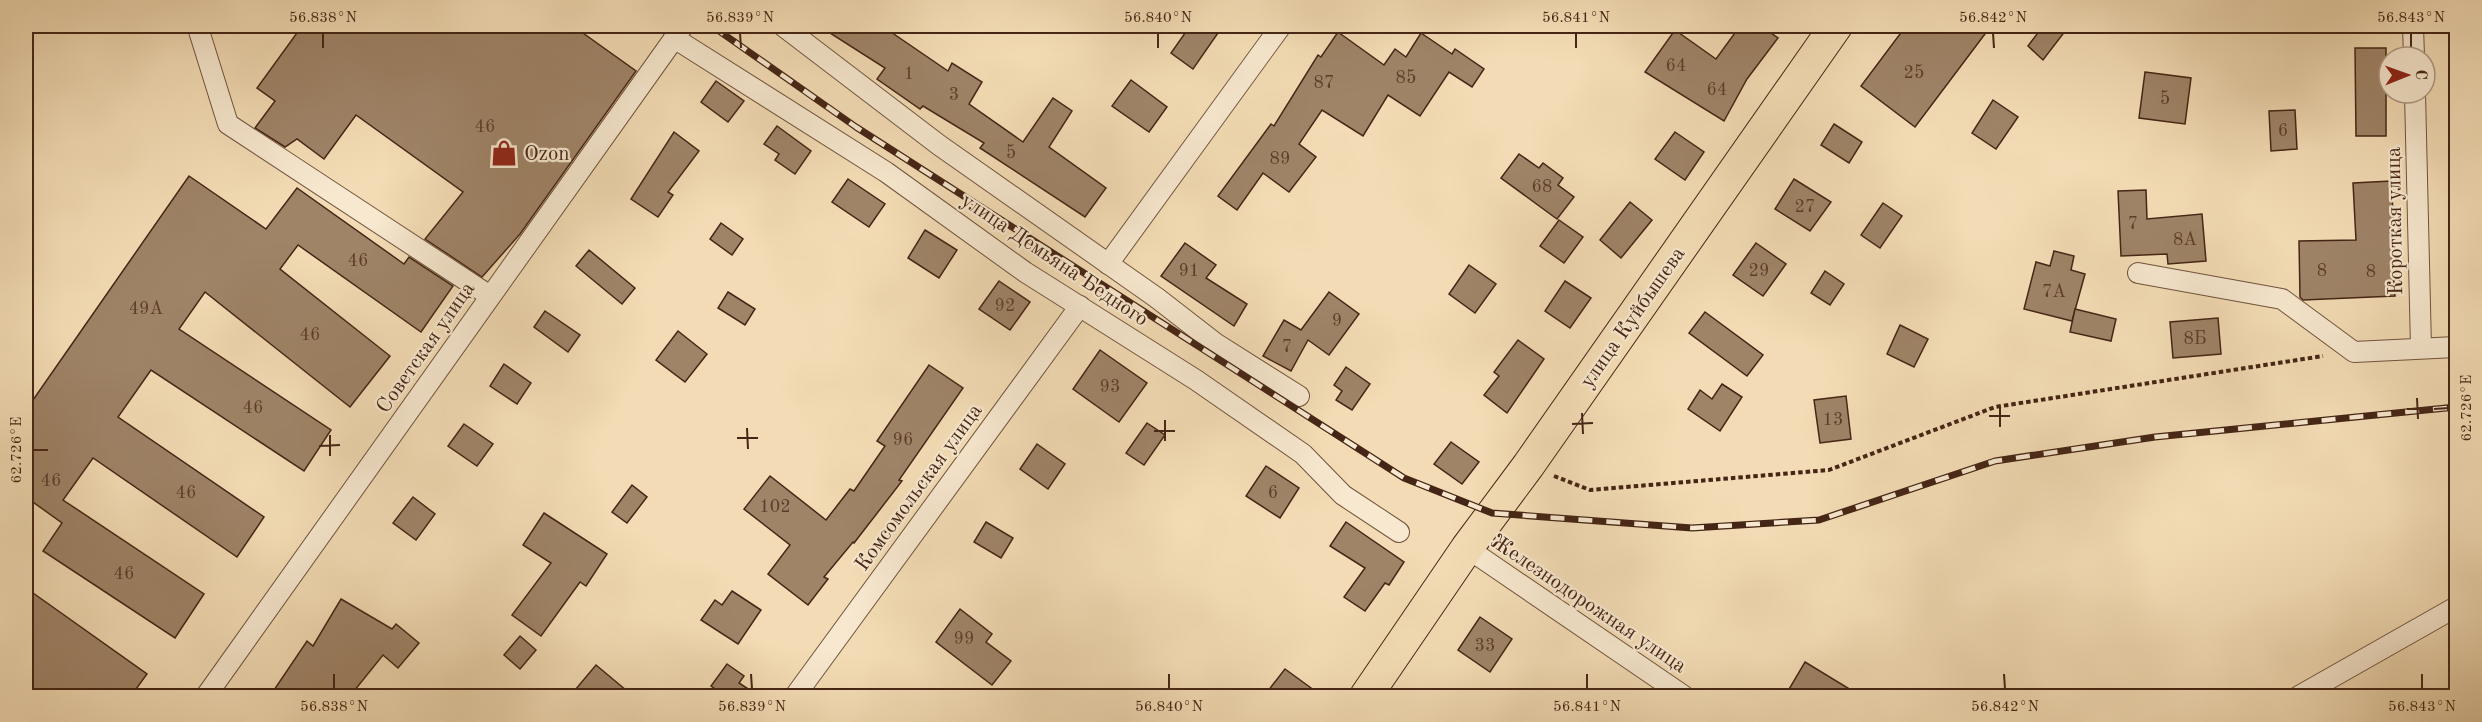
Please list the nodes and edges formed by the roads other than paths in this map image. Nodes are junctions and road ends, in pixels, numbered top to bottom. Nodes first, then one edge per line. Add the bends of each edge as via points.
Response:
1 (783, 26) edge
2 (1281, 26) edge
3 (1836, 26) edge
4 (2413, 26) edge
5 (199, 31) dead end
6 (678, 32) edge
7 (2414, 45) edge
8 (2415, 105) edge
9 (1108, 264) junction
10 (2138, 273) dead end
11 (490, 296) junction
12 (1080, 306) junction
13 (2457, 347) edge
14 (2421, 348) junction
15 (1299, 396) dead end
16 (1399, 532) dead end
17 (1467, 548) junction
18 (2457, 608) edge
19 (206, 696) edge
20 (795, 696) edge
21 (1366, 696) edge
22 (1684, 696) edge
23 (2299, 696) edge

1 - 9 street via 939,145
2 - 9 street
3 - 17 main road, улица Куйбышева
4 - 7 street
5 - 11 street via 228,124
6 - 11 street, Советская улица
6 - 12 street, улица Демьяна Бедного
8 - 14 street, Короткая улица
9 - 15 street via 1215,343
10 - 14 street via 2282,299 2354,352
11 - 19 street, Советская улица
12 - 16 street, улица Демьяна Бедного via 1303,454 1343,495
12 - 20 street, Комсомольская улица
13 - 14 street
17 - 21 main road, улица Куйбышева
17 - 22 street, Железнодорожная улица
18 - 23 street

